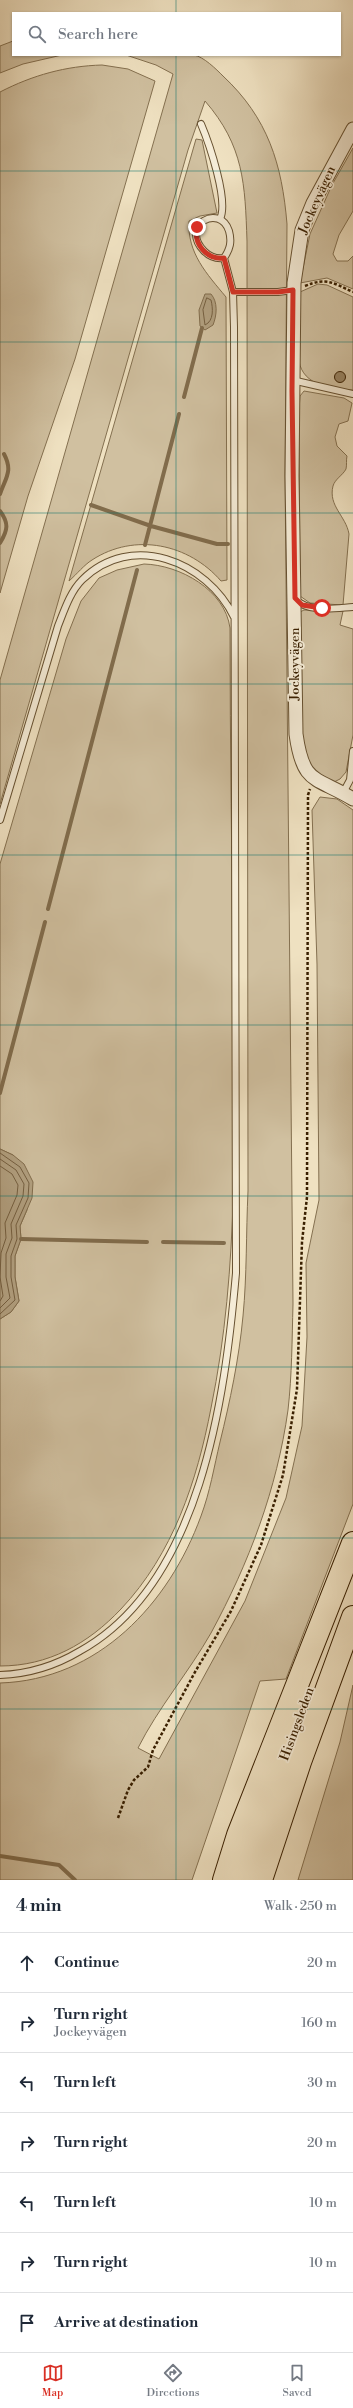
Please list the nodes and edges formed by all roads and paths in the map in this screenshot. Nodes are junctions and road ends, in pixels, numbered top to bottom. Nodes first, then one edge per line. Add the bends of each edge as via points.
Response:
1 (202, 124) dead end
2 (353, 129) edge
3 (220, 219) junction
4 (224, 258) junction
5 (293, 290) junction
6 (233, 292) junction
7 (353, 292) edge
8 (292, 380) junction
9 (353, 394) edge
10 (295, 598) junction
11 (353, 607) edge
12 (234, 619) junction
13 (353, 751) edge
14 (314, 779) junction
15 (348, 796) edge
16 (0, 820) edge
17 (353, 1543) edge
18 (353, 1569) edge
19 (353, 1617) edge
20 (353, 1647) edge
21 (0, 1675) edge
22 (118, 1818) dead end
23 (224, 1880) edge
24 (244, 1880) edge
25 (261, 1880) edge
26 (277, 1880) edge

1 - 3 lane via 221,194 223,213
2 - 5 street, Jockeyvägen via 313,203 302,230
3 - 4 lane via 226,224 231,240 229,251
3 - 4 lane via 202,221 195,235 200,247 207,254
4 - 6 lane
5 - 6 lane
5 - 7 path via 323,280
5 - 8 street, Jockeyvägen
6 - 12 lane
8 - 9 lane
8 - 10 street, Jockeyvägen
10 - 11 lane via 302,605 310,607
10 - 14 street, Jockeyvägen via 296,734 298,752 304,767
12 - 16 lane via 227,603 203,578 177,562 162,557 133,555 108,563 82,580 67,603 58,626
12 - 21 lane via 236,1273 224,1380 209,1446 188,1516 166,1563 129,1615 106,1636 68,1658 32,1671
13 - 15 lane
14 - 15 street, Jockeyvägen
14 - 22 path via 308,795 307,1197 302,1242 297,1389 283,1475 260,1545 231,1611 153,1750 148,1767 134,1780 128,1790
17 - 23 highway via 238,1835
18 - 24 highway, Hisingsleden
19 - 25 highway, Hisingsleden via 300,1762
20 - 26 highway

